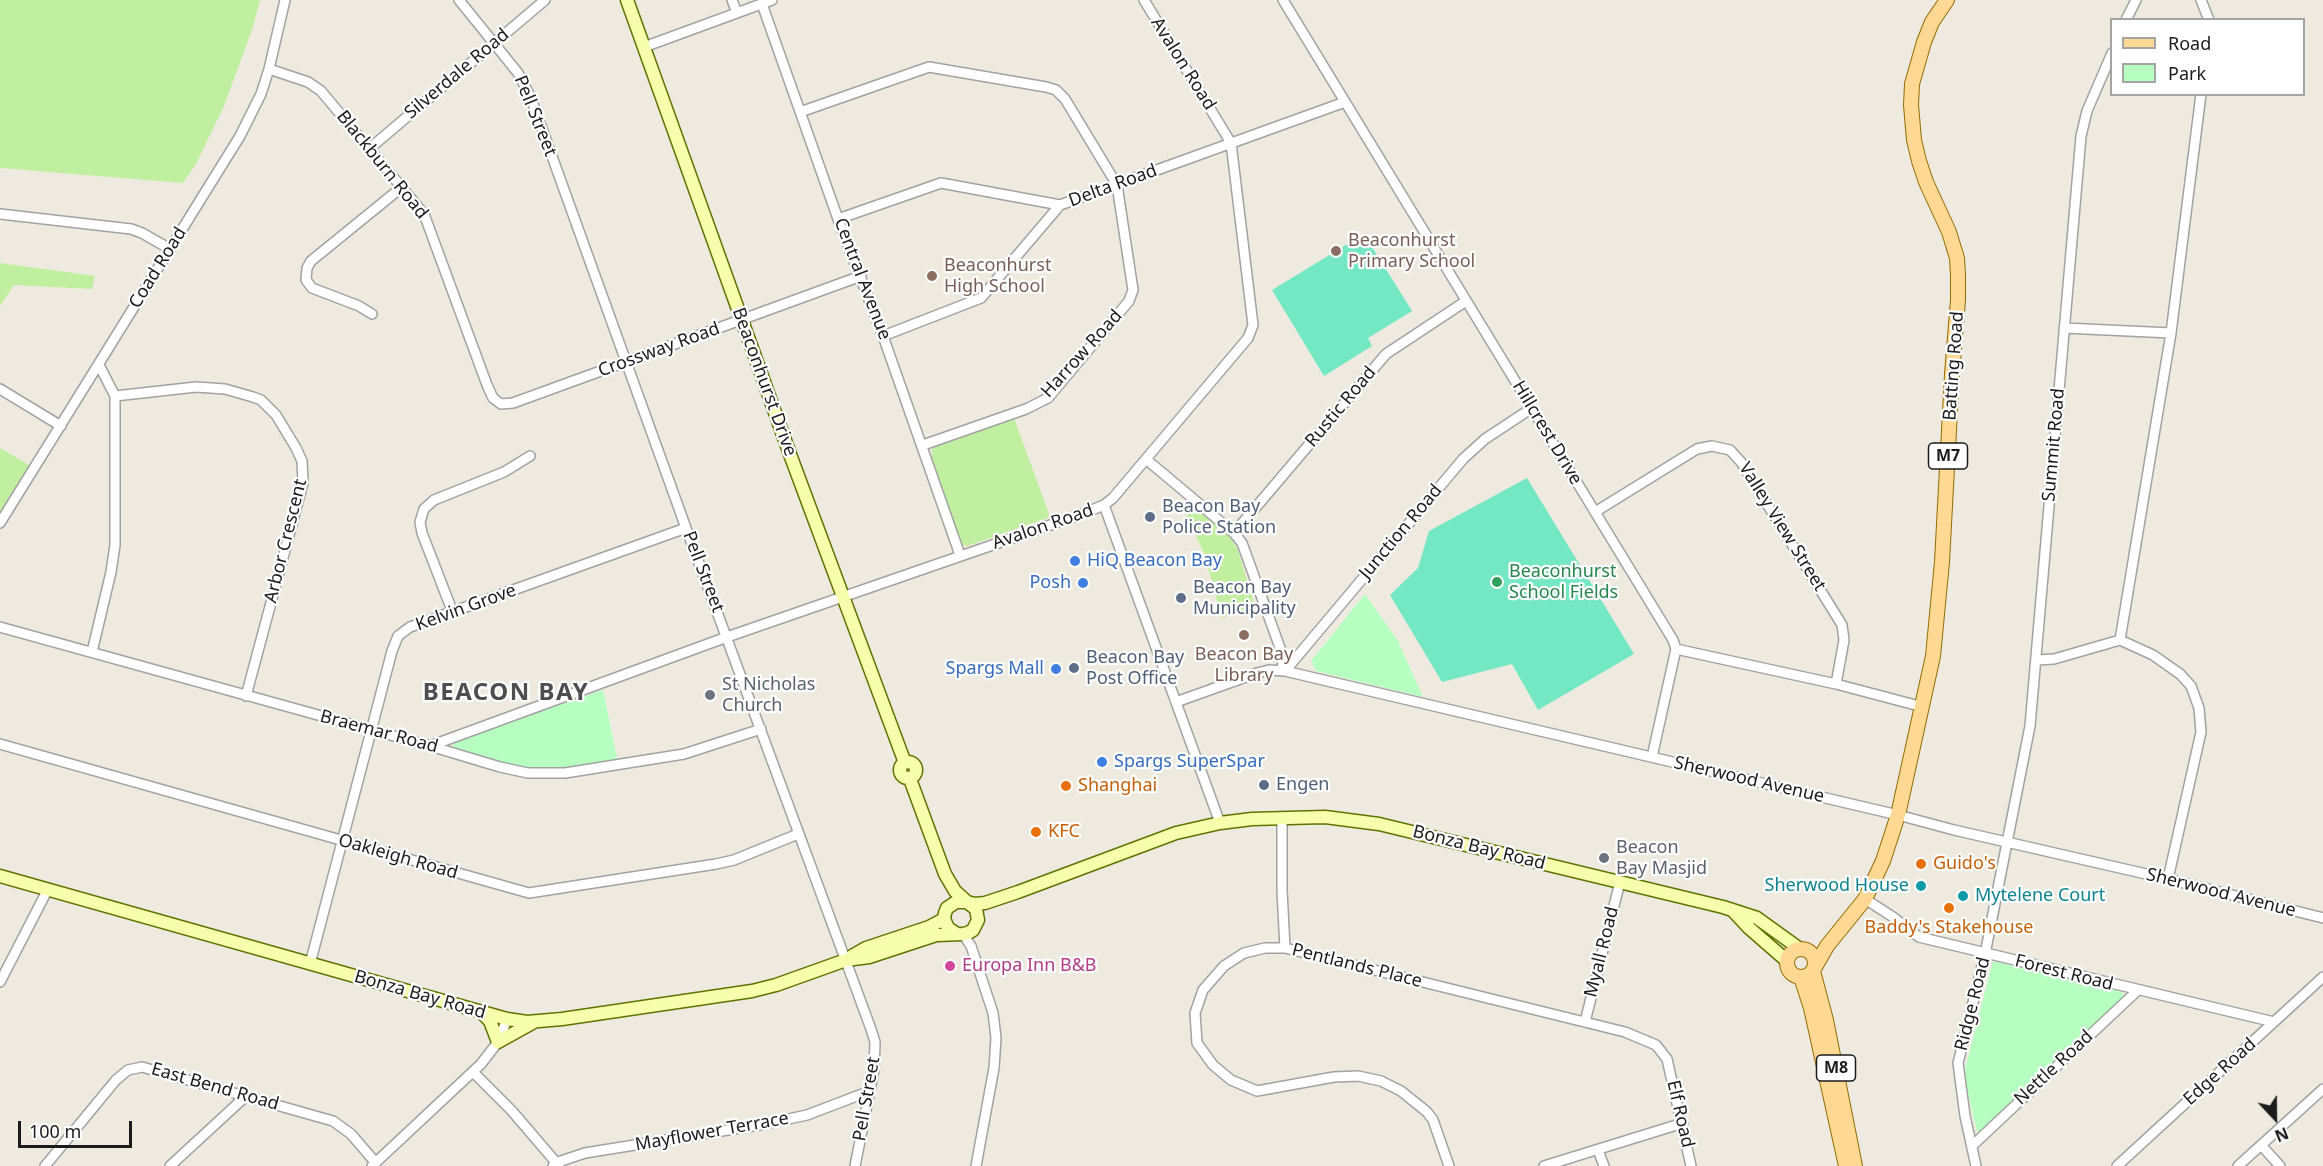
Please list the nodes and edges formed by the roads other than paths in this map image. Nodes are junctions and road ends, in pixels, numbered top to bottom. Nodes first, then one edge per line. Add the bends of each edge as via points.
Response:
1 (285, 0) edge
2 (459, 0) edge
3 (545, 0) edge
4 (627, 0) edge
5 (732, 0) edge
6 (772, 0) edge
7 (1144, 0) edge
8 (1283, 0) edge
9 (1947, 0) edge
10 (2136, 0) edge
11 (2201, 0) edge
12 (762, 4) junction
13 (737, 13) junction
14 (2127, 18) edge
15 (2208, 18) edge
16 (494, 43) junction
17 (644, 47) junction
18 (2110, 58) edge
19 (269, 69) junction
20 (2201, 96) edge
21 (1345, 102) junction
22 (800, 112) junction
23 (1231, 143) junction
24 (369, 149) junction
25 (1117, 185) junction
26 (402, 187) junction
27 (1060, 205) junction
28 (0, 214) edge
29 (838, 219) junction
30 (170, 249) junction
31 (861, 276) junction
32 (1466, 301) junction
33 (372, 314) dead end
34 (742, 320) junction
35 (2064, 328) junction
36 (2171, 333) junction
37 (883, 336) junction
38 (626, 362) junction
39 (99, 365) junction
40 (0, 389) edge
41 (115, 396) junction
42 (493, 398) joint
43 (1532, 408) junction
44 (61, 426) junction
45 (923, 445) junction
46 (530, 456) dead end
47 (1147, 460) junction
48 (1104, 505) junction
49 (1595, 512) junction
50 (0, 523) edge
51 (686, 528) junction
52 (1234, 533) junction
53 (960, 555) junction
54 (843, 597) junction
55 (453, 613) junction
56 (0, 627) edge
57 (727, 637) junction
58 (2120, 640) junction
59 (1676, 649) junction
60 (92, 652) junction
61 (2037, 660) junction
62 (1284, 671) junction
63 (1836, 684) junction
64 (246, 696) junction
65 (1176, 702) junction
66 (1923, 707) junction
67 (761, 729) junction
68 (371, 731) junction
69 (0, 744) edge
70 (430, 746) junction
71 (1652, 757) junction
72 (1898, 815) junction
73 (1282, 817) junction
74 (1220, 823) junction
75 (798, 834) junction
76 (341, 840) junction
77 (2008, 842) junction
78 (945, 874) junction
79 (0, 876) edge
80 (2168, 879) junction
81 (1620, 882) junction
82 (48, 889) junction
83 (1865, 899) junction
84 (967, 902) junction
85 (1733, 912) junction
86 (1853, 912) junction
87 (946, 913) junction
88 (2323, 918) edge
89 (977, 923) junction
90 (960, 934) junction
91 (971, 946) junction
92 (1285, 948) junction
93 (1802, 949) junction
94 (1985, 954) junction
95 (846, 960) junction
96 (1787, 961) junction
97 (310, 963) junction
98 (1809, 972) junction
99 (2323, 977) edge
100 (0, 982) edge
101 (2137, 991) junction
102 (481, 1012) junction
103 (507, 1020) junction
104 (535, 1021) junction
105 (1585, 1022) junction
106 (2274, 1022) junction
107 (498, 1042) junction
108 (1668, 1062) joint
109 (473, 1072) junction
110 (2323, 1089) edge
111 (870, 1091) junction
112 (246, 1096) junction
113 (1683, 1123) junction
114 (2261, 1145) junction
115 (1972, 1146) junction
116 (1598, 1150) junction
117 (373, 1164) edge
118 (557, 1164) edge
119 (45, 1166) edge
120 (170, 1166) edge
121 (855, 1166) edge
122 (976, 1166) edge
123 (1449, 1166) edge
124 (1544, 1166) edge
125 (1604, 1166) edge
126 (1691, 1166) edge
127 (1846, 1166) edge
128 (1856, 1166) edge
129 (1976, 1166) edge
130 (2117, 1166) edge
131 (2238, 1166) edge
132 (2280, 1166) edge

1 - 19 street, Coad Road
2 - 16 street, Pell Street
3 - 16 street, Silverdale Road
4 - 17 street, Beaconhurst Drive
5 - 13 street
6 - 12 street
7 - 23 street, Avalon Road
8 - 21 street, Hillcrest Drive
9 - 66 main road, Batting Road / M7 via 1924,42 1912,84 1911,105 1919,161 1954,248 1958,300 1942,562 1933,656
10 - 14 street
11 - 15 street
12 - 13 street
12 - 22 street, Central Avenue
13 - 17 street
16 - 24 street, Silverdale Road
16 - 38 street, Pell Street via 519,73 531,98
17 - 34 street, Beaconhurst Drive
18 - 35 street, Summit Road via 2082,128
19 - 24 street, Blackburn Road via 316,87
19 - 30 street, Coad Road via 240,136
20 - 36 street
21 - 23 street, Delta Road
21 - 32 street, Hillcrest Drive
22 - 25 street via 929,68 1046,87 1065,99
22 - 29 street, Central Avenue
23 - 25 street, Delta Road
23 - 47 street, Avalon Road via 1253,328
24 - 26 street, Blackburn Road
25 - 27 street, Delta Road
25 - 45 street, Harrow Road via 1133,290 1129,301 1048,398
26 - 33 street via 307,268 306,280 312,288
26 - 42 street, Blackburn Road via 429,223
27 - 29 street via 941,183
27 - 37 street, Delta Road via 981,298
28 - 30 street via 131,229
29 - 31 street, Central Avenue
30 - 39 street, Coad Road
31 - 34 street, Crossway Road
31 - 37 street, Central Avenue
32 - 43 street, Hillcrest Drive
32 - 52 street, Rustic Road via 1386,354
34 - 38 street, Crossway Road
34 - 54 street, Beaconhurst Drive
35 - 36 street
35 - 61 street, Summit Road
36 - 58 street
37 - 45 street, Central Avenue
38 - 42 street, Crossway Road via 513,403 501,404
38 - 51 street, Pell Street
39 - 41 street
39 - 44 street, Coad Road
40 - 44 street
41 - 60 street via 114,558
41 - 64 street, Arbor Crescent via 196,387 245,394 268,406 288,431 302,461 303,483
43 - 49 street, Hillcrest Drive
43 - 62 street, Junction Road via 1463,459
44 - 50 street, Coad Road
45 - 53 street, Central Avenue
46 - 55 street via 504,472 434,500 424,509 422,533
47 - 48 street, Avalon Road
47 - 52 street
48 - 53 street, Avalon Road
48 - 65 street
49 - 59 street, Hillcrest Drive
49 - 63 street, Valley View Street via 1697,449 1712,446 1730,450 1842,625 1844,640
51 - 55 street, Kelvin Grove
51 - 57 street, Pell Street
52 - 62 street via 1242,543 1262,594 1283,656
53 - 54 street, Avalon Road
54 - 57 street, Avalon Road
54 - 78 street, Beaconhurst Drive via 905,763 901,774 910,779
55 - 68 street, Kelvin Grove via 410,627 398,636
56 - 60 street, Braemar Road
57 - 67 street, Pell Street
57 - 70 street, Avalon Road
58 - 61 street via 2054,659
58 - 80 street via 2153,655 2186,680 2201,716 2201,732
59 - 63 street
59 - 71 street
60 - 64 street, Braemar Road
61 - 77 street, Summit Road via 2030,726
62 - 65 street, Sherwood Avenue via 1250,675
62 - 71 street, Sherwood Avenue
63 - 66 street
64 - 68 street, Braemar Road
65 - 74 street
66 - 72 main road, Batting Road / M7
67 - 70 street, Braemar Road via 684,754 565,773 516,771
67 - 75 street, Pell Street
68 - 70 street, Braemar Road
68 - 76 street, Kelvin Grove
69 - 76 street, Oakleigh Road
71 - 72 street, Sherwood Avenue
72 - 77 street, Sherwood Avenue
72 - 83 main road, Batting Road / M7
73 - 74 street, Bonza Bay Road
73 - 81 street, Bonza Bay Road via 1325,817 1379,824
73 - 92 street
74 - 84 street, Bonza Bay Road via 1176,833 985,903
74 - 89 street, Bonza Bay Road via 989,910
75 - 76 street, Oakleigh Road via 716,864 537,892 511,889
75 - 95 street, Pell Street
76 - 97 street, Kelvin Grove
77 - 80 street, Sherwood Avenue
77 - 94 street, Ridge Road
78 - 84 street
78 - 87 street
79 - 82 street, Bonza Bay Road
80 - 88 street, Sherwood Avenue
81 - 85 street, Bonza Bay Road
81 - 105 street, Myall Road
82 - 97 street, Bonza Bay Road
82 - 100 street
83 - 86 main road, Batting Road / M7
83 - 94 street, Forest Road via 1919,937
84 - 87 street via 956,902
84 - 89 street via 976,909
85 - 93 street, Bonza Bay Road via 1757,918
85 - 96 street, Bonza Bay Road
86 - 93 main road, Batting Road via 1828,934
86 - 98 main road, Batting Road
87 - 90 street via 948,928
87 - 95 street, Bonza Bay Road via 929,927 866,948
89 - 90 street via 968,933
89 - 91 street
90 - 91 street
90 - 95 street, Bonza Bay Road via 936,935 869,957
91 - 122 street via 995,1020 996,1038
92 - 105 street, Pentlands Place
92 - 123 street, Pentlands Place via 1244,953 1224,966 1203,990 1195,1027 1203,1053 1231,1080 1257,1091 1351,1076 1393,1086 1431,1116
93 - 96 main road via 1791,953
93 - 98 main road via 1814,958
94 - 101 street, Forest Road
94 - 115 street, Ridge Road via 1958,1063
95 - 104 street, Bonza Bay Road via 752,991
95 - 111 street, Pell Street via 875,1042
96 - 98 main road via 1792,974
97 - 102 street, Bonza Bay Road
98 - 127 main road, M8 via 1811,1008
98 - 128 main road, M8 via 1826,1020
99 - 106 street, Edge Road
101 - 106 street, Forest Road
101 - 115 street, Nettle Road
102 - 103 street, Bonza Bay Road
102 - 107 street via 490,1021
103 - 104 street, Bonza Bay Road
103 - 107 street
104 - 107 street
105 - 108 street, Pentlands Place via 1648,1041 1660,1048
106 - 130 street, Edge Road
107 - 109 street
108 - 113 street, Elf Road
109 - 117 street
109 - 118 street
110 - 114 street
111 - 118 street, Mayflower Terrace via 807,1115 585,1153
111 - 121 street, Pell Street
112 - 117 street, East Bend Road via 340,1125
112 - 119 street, East Bend Road via 152,1068 128,1070
112 - 120 street
113 - 116 street
113 - 126 street, Elf Road
114 - 131 street
114 - 132 street
115 - 129 street, Ridge Road
116 - 124 street
116 - 125 street

